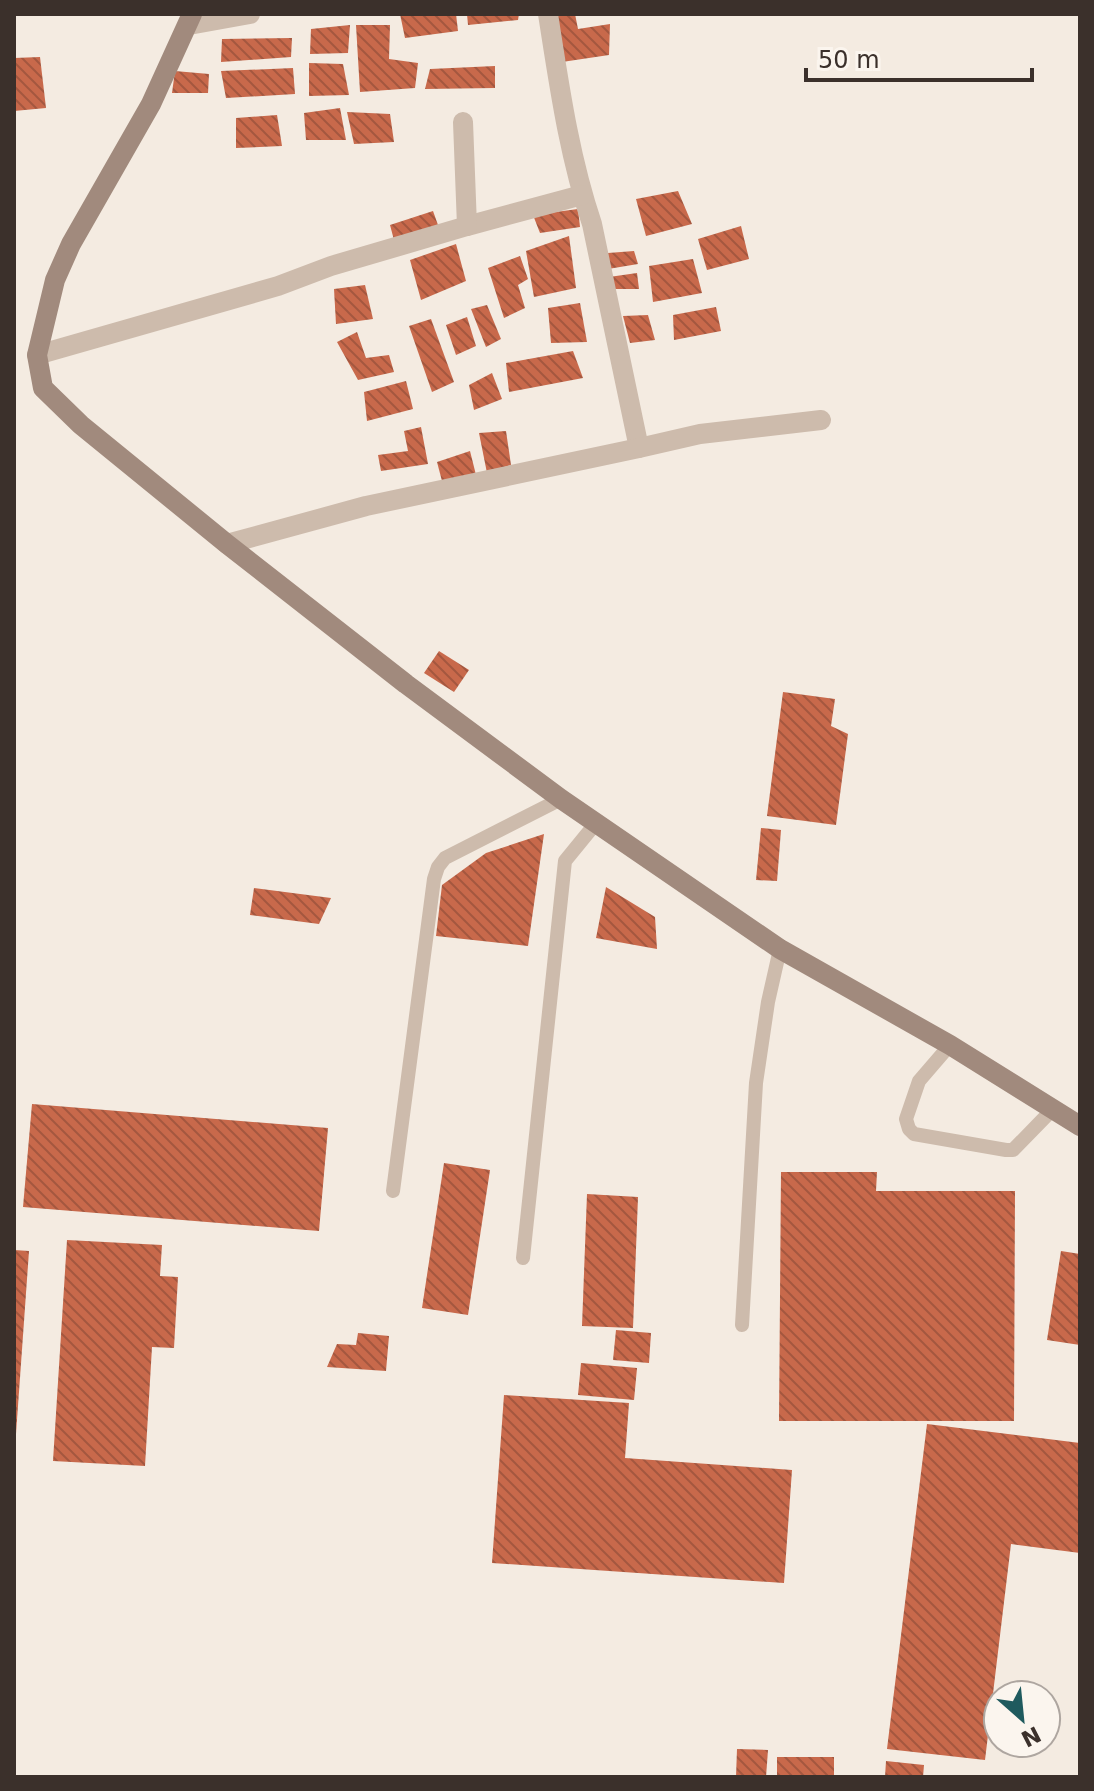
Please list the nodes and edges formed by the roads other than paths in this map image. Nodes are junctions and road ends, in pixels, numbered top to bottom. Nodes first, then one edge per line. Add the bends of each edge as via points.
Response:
1 (250, 14) edge
2 (548, 14) edge
3 (190, 19) edge
4 (463, 122) dead end
5 (582, 195) junction
6 (467, 226) junction
7 (37, 355) junction
8 (821, 420) dead end
9 (639, 448) junction
10 (227, 544) junction
11 (561, 799) junction
12 (596, 823) junction
13 (780, 949) junction
14 (950, 1045) junction
15 (1052, 1110) junction
16 (1080, 1126) edge
17 (393, 1191) dead end
18 (523, 1258) dead end
19 (742, 1325) dead end

1 - 3 street
2 - 5 street
3 - 7 main road via 151,104 71,244 55,280
4 - 6 street
5 - 6 street
5 - 9 street
6 - 7 street
7 - 10 main road via 43,388
8 - 9 street via 700,434
9 - 10 street via 366,506
10 - 11 main road
11 - 12 main road
11 - 17 lane via 445,858 438,867
12 - 13 main road
12 - 18 lane via 565,861
13 - 14 main road
13 - 19 lane via 756,1083
14 - 15 main road
14 - 15 lane via 919,1081 906,1119 914,1134 1013,1150
15 - 16 main road

